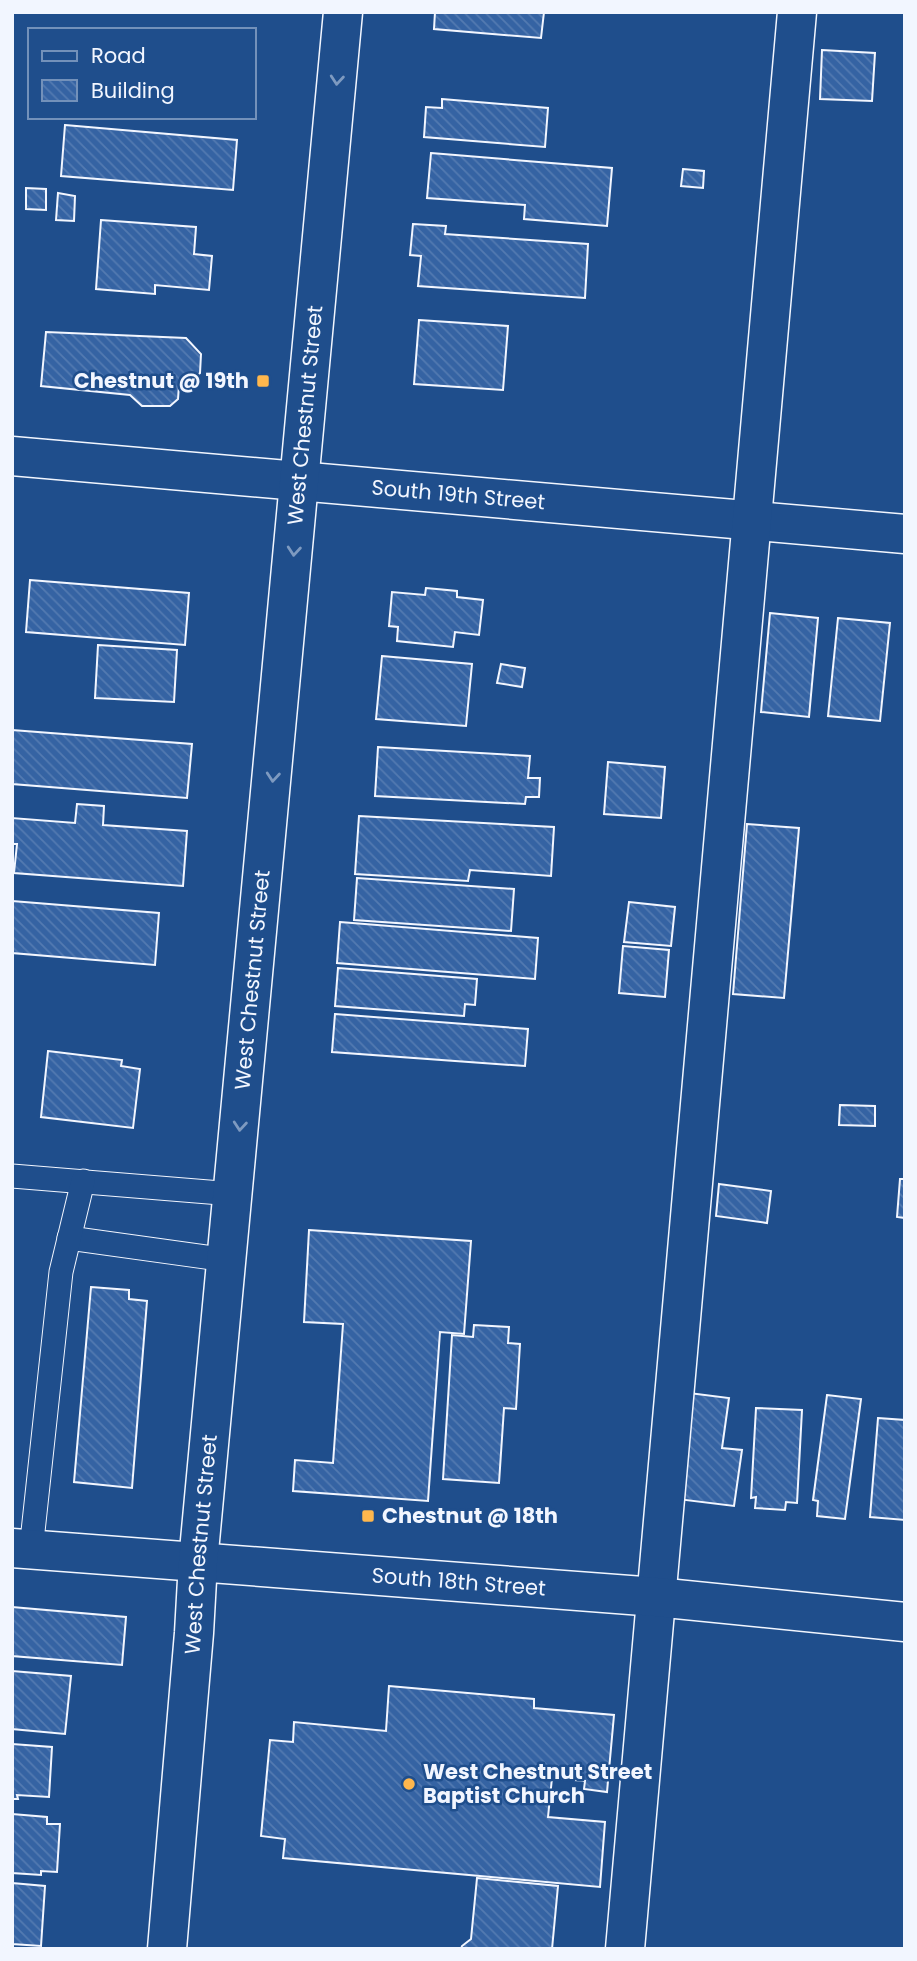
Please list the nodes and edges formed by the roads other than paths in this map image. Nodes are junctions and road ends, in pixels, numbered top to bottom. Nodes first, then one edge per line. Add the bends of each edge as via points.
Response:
1 (343, 12) edge
2 (797, 12) edge
3 (12, 456) edge
4 (301, 480) junction
5 (752, 520) junction
6 (905, 534) edge
7 (12, 1176) edge
8 (83, 1181) junction
9 (233, 1194) junction
10 (69, 1238) junction
11 (227, 1260) junction
12 (22, 1549) edge
13 (198, 1562) junction
14 (656, 1597) junction
15 (905, 1622) edge
16 (167, 1949) edge
17 (625, 1949) edge

1 -> 4 street, West Chestnut Street
2 - 5 street
3 - 4 street, South 19th Street
4 - 5 street, South 19th Street
4 -> 9 street, West Chestnut Street
5 - 6 street, South 19th Street
5 - 14 street
7 - 8 lane
8 - 9 lane
8 - 10 lane
9 - 11 street, West Chestnut Street
10 - 11 lane
10 - 12 lane
11 - 13 street, West Chestnut Street
12 - 13 street, South 18th Street
13 - 14 street, South 18th Street
13 - 16 street, West Chestnut Street
14 - 15 street, South 18th Street
14 - 17 street

